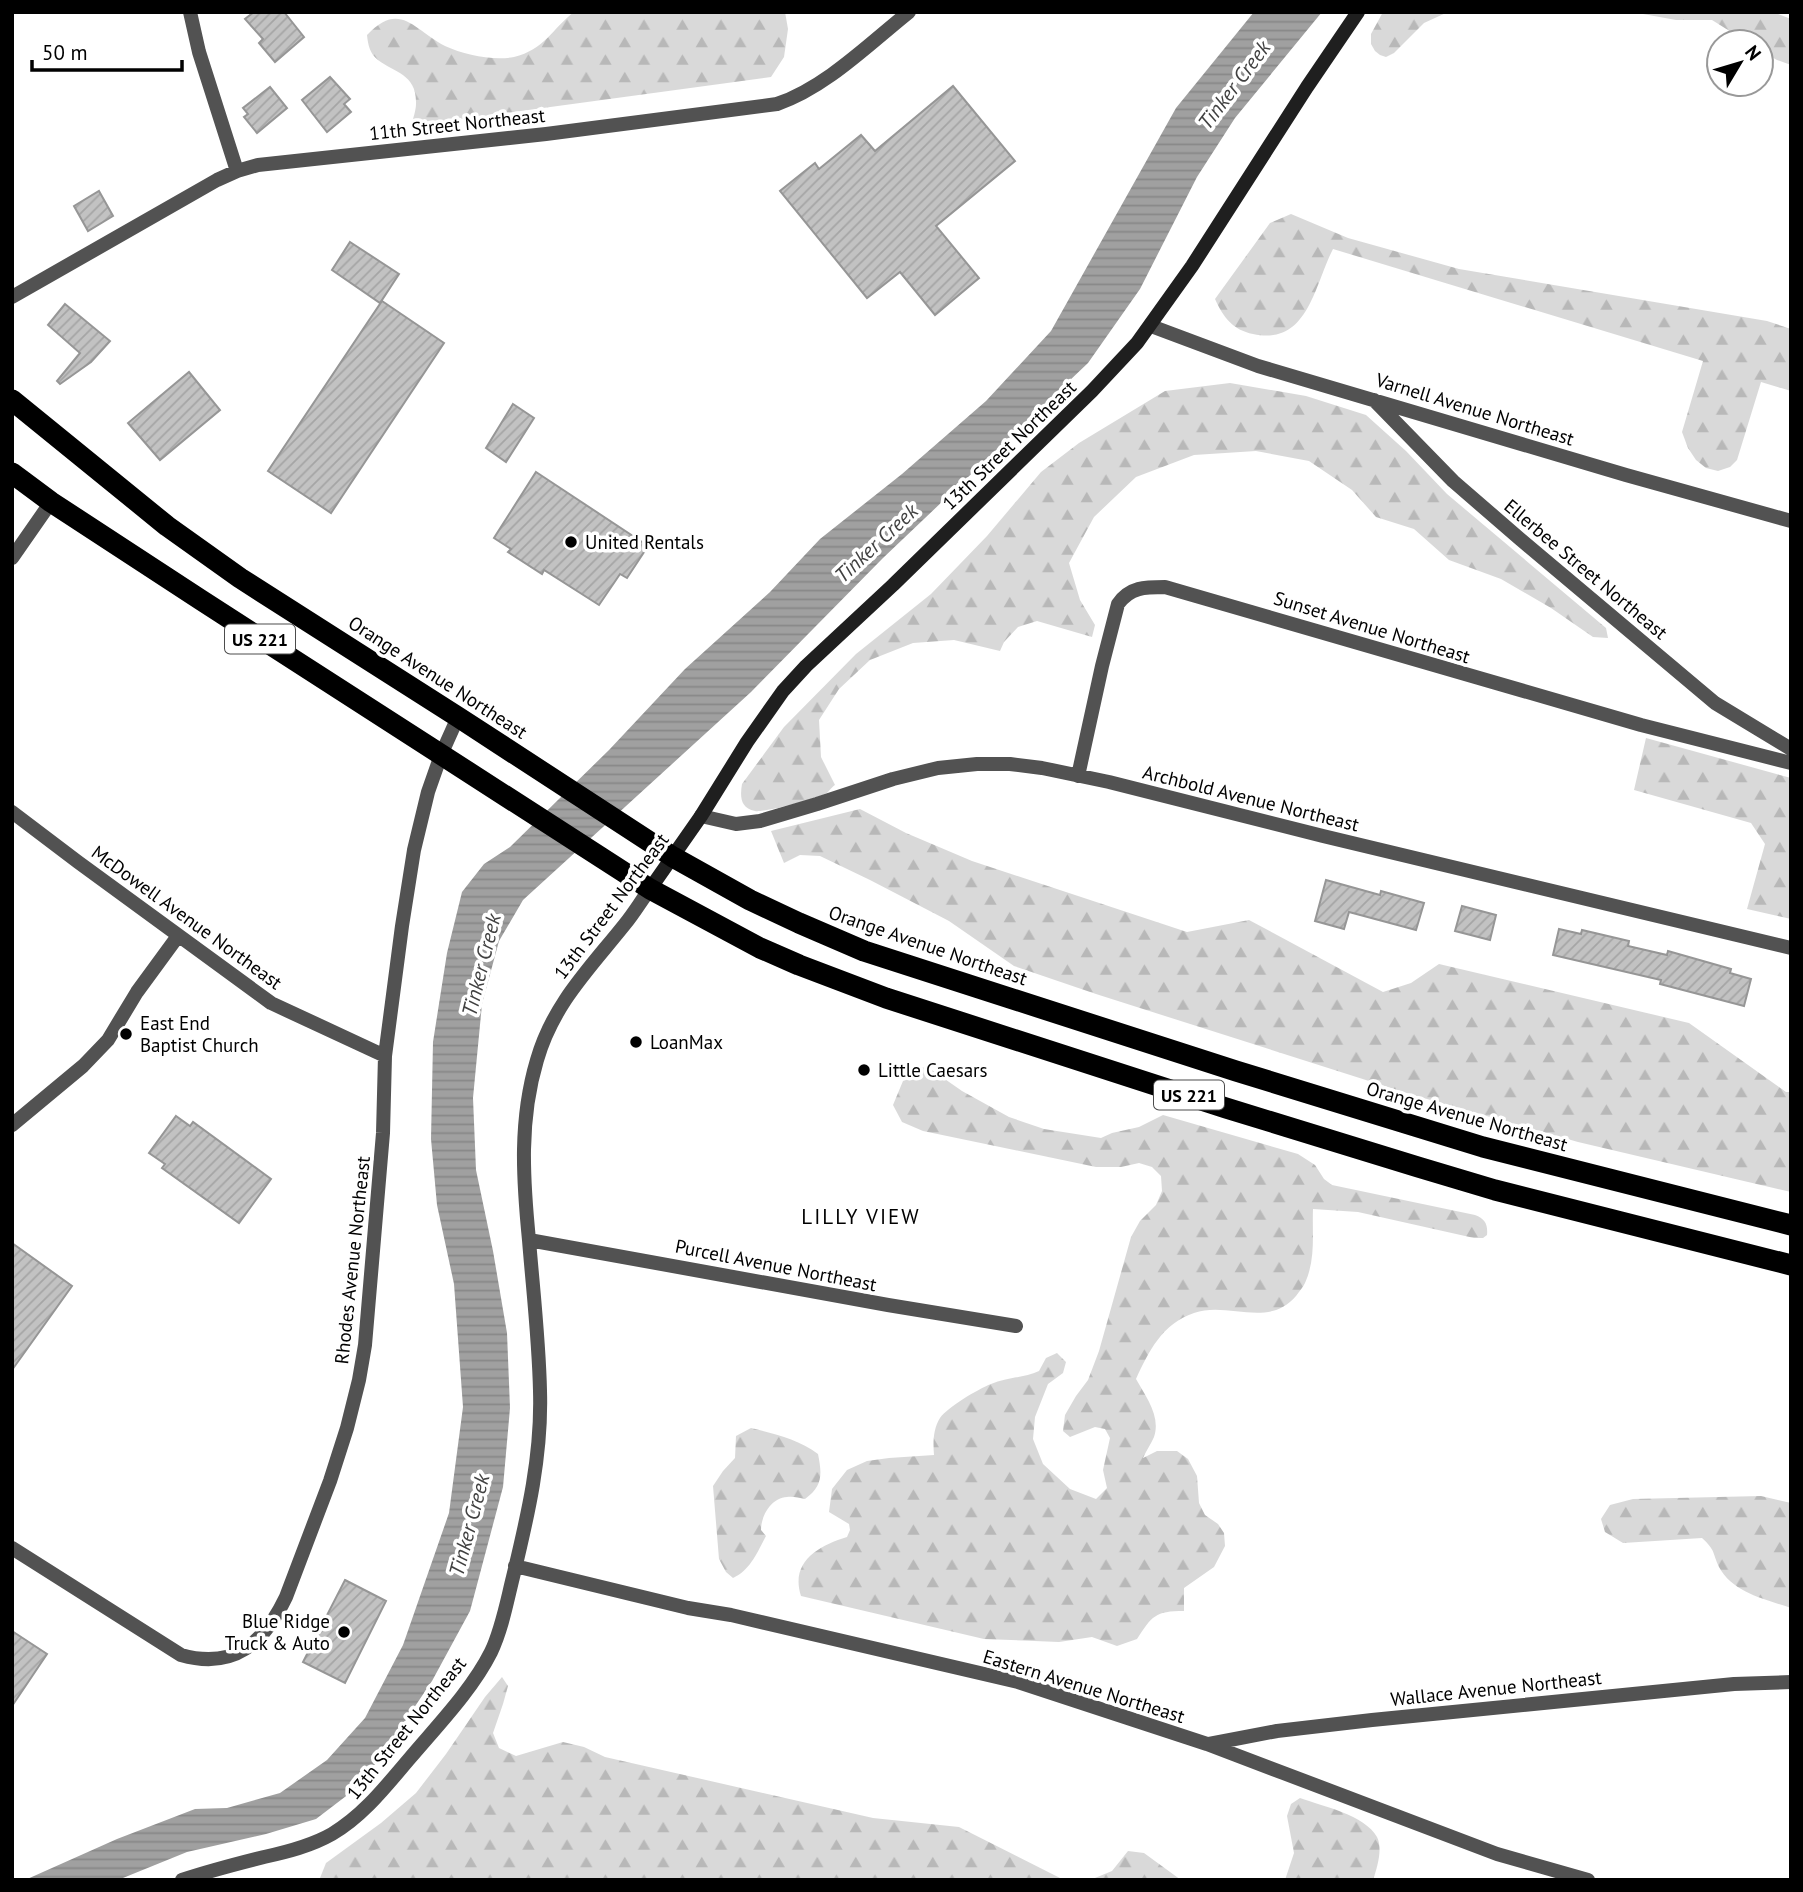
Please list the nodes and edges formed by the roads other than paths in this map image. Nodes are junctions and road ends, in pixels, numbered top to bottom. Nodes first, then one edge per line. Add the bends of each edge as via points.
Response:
1 (190, 12) edge
2 (909, 12) edge
3 (1359, 12) edge
4 (237, 171) junction
5 (12, 297) edge
6 (1151, 326) junction
7 (1374, 399) junction
8 (12, 400) edge
9 (12, 473) edge
10 (51, 502) junction
11 (1791, 522) edge
12 (12, 558) edge
13 (458, 717) junction
14 (1791, 749) edge
15 (441, 755) junction
16 (1791, 763) edge
17 (1078, 776) junction
18 (12, 812) edge
19 (701, 816) junction
20 (673, 857) junction
21 (650, 889) junction
22 (178, 936) junction
23 (1791, 948) edge
24 (385, 1056) junction
25 (12, 1125) edge
26 (1791, 1225) edge
27 (528, 1240) junction
28 (1791, 1265) edge
29 (1016, 1326) dead end
30 (12, 1548) edge
31 (515, 1566) junction
32 (1791, 1682) edge
33 (1207, 1744) junction
34 (1535, 1865) junction
35 (182, 1880) edge
36 (1542, 1880) edge
37 (1588, 1880) edge

1 - 4 street
2 - 4 street, 11th Street Northeast via 829,76 796,98 777,104
3 - 6 street, 13th Street Northeast
4 - 5 street, 11th Street Northeast
6 - 7 street, Varnell Avenue Northeast via 1258,366
6 - 19 street, 13th Street Northeast via 1092,391 783,691
7 - 11 street, Varnell Avenue Northeast
7 - 14 street, Ellerbee Street Northeast via 1452,481 1715,703
8 - 13 highway, Orange Avenue Northeast / US 221 via 167,526 240,578
9 - 10 highway, US 221
10 - 12 street
10 - 15 highway, US 221
13 - 15 street, Rhodes Avenue Northeast
13 - 20 highway, Orange Avenue Northeast / US 221
15 - 21 highway, US 221
15 - 24 street, Rhodes Avenue Northeast via 414,850
16 - 17 street, Sunset Avenue Northeast via 1641,725 1165,587 1145,587 1124,596 1118,604
17 - 19 street, Archbold Avenue Northeast via 1010,764 937,768 760,821 736,824
17 - 23 street, Archbold Avenue Northeast
18 - 22 street, McDowell Avenue Northeast
19 - 20 street, 13th Street Northeast
20 - 21 street, 13th Street Northeast
20 - 26 highway, Orange Avenue Northeast / US 221 via 750,900 864,951 1483,1147
21 - 27 street, 13th Street Northeast via 576,982 545,1034 527,1108 522,1154
21 - 28 highway, US 221 via 760,948 886,998 1495,1190
22 - 24 street, McDowell Avenue Northeast via 271,1003
22 - 25 street via 108,1040
24 - 30 street, Rhodes Avenue Northeast via 383,1133 359,1380 330,1481 286,1597 267,1629 233,1656 212,1661 181,1655
27 - 29 street, Purcell Avenue Northeast
27 - 31 street, 13th Street Northeast via 540,1430 535,1479
31 - 33 street, Eastern Avenue Northeast via 1018,1682
31 - 35 street, 13th Street Northeast via 504,1613 485,1662 360,1815 332,1835 302,1848
32 - 33 street, Wallace Avenue Northeast via 1372,1720
33 - 34 street, Eastern Avenue Northeast
34 - 36 street
34 - 37 street, Eastern Avenue Northeast

